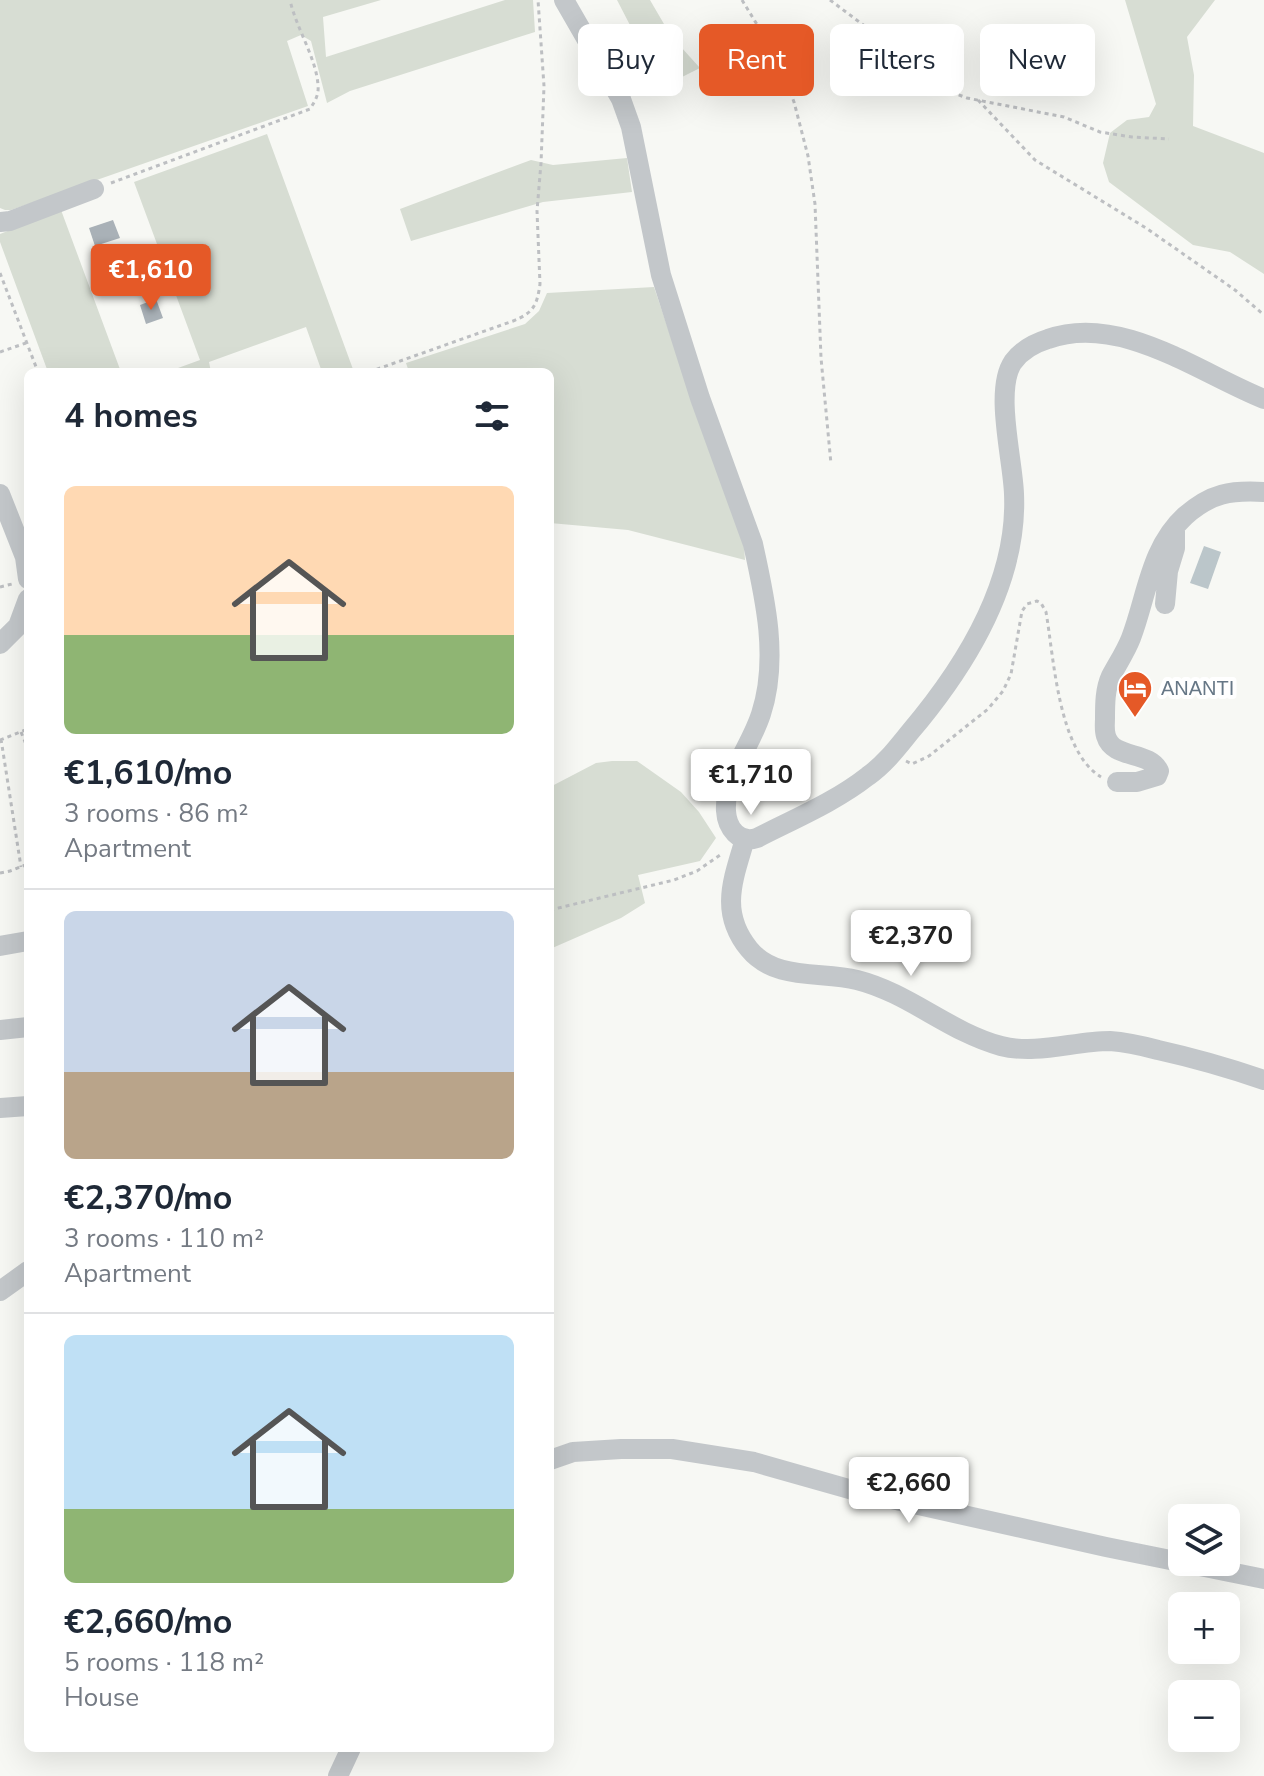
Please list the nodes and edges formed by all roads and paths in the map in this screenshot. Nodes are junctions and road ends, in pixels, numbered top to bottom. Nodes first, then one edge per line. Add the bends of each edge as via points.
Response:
1 (290, 0) edge
2 (538, 0) edge
3 (564, 0) edge
4 (742, 0) edge
5 (830, 0) edge
6 (977, 99) junction
7 (1169, 139) dead end
8 (94, 189) joint
9 (0, 222) edge
10 (0, 273) edge
11 (1264, 315) edge
12 (26, 343) junction
13 (0, 352) edge
14 (36, 368) edge
15 (380, 368) edge
16 (1264, 399) edge
17 (831, 464) dead end
18 (1264, 492) edge
19 (0, 494) edge
20 (1176, 525) junction
21 (24, 554) edge
22 (1165, 604) dead end
23 (24, 612) edge
24 (14, 640) edge
25 (24, 731) edge
26 (21, 732) junction
27 (24, 739) edge
28 (0, 740) edge
29 (895, 751) junction
30 (1117, 782) joint
31 (742, 838) junction
32 (24, 866) edge
33 (21, 867) junction
34 (0, 873) edge
35 (554, 909) edge
36 (24, 942) edge
37 (0, 946) edge
38 (24, 1027) edge
39 (0, 1030) edge
40 (1264, 1080) edge
41 (24, 1106) edge
42 (0, 1108) edge
43 (24, 1274) edge
44 (0, 1291) edge
45 (554, 1459) edge
46 (1264, 1579) edge
47 (349, 1752) edge
48 (338, 1776) edge

1 - 8 path via 318,85 310,109
2 - 15 path via 544,86 537,211 540,284 534,308 521,318
3 - 31 street via 621,99 631,127 661,275 753,544 770,680 757,727 727,794 726,819
4 - 17 path via 780,66 808,156
5 - 6 path via 954,93
6 - 7 path via 1064,117 1100,132
6 - 11 path via 1035,160 1146,228
8 - 9 street
10 - 12 path
12 - 13 path
12 - 14 path
16 - 29 street via 1123,338 1055,336 1021,354 1009,371 1004,396 1015,503 1005,567 987,616 961,663
18 - 20 street via 1222,493
19 - 21 street
20 - 22 street
20 - 30 street via 1163,542 1137,624 1105,697 1110,745 1153,762 1159,771 1147,780
23 - 24 street
25 - 26 path
26 - 27 path
26 - 28 path
28 - 33 path
29 - 30 path via 907,762 917,762 988,709 1011,674 1022,611 1037,601 1046,612 1075,748 1088,768
29 - 31 street via 867,778 831,800 757,838
31 - 35 path via 686,875
31 - 40 street via 730,907 740,935 763,962 786,972 861,981 1003,1046 1112,1041 1205,1060
32 - 33 path
33 - 34 path
36 - 37 street
38 - 39 street
41 - 42 street
43 - 44 street
45 - 46 street via 573,1452 672,1449 754,1462 856,1491
47 - 48 street

